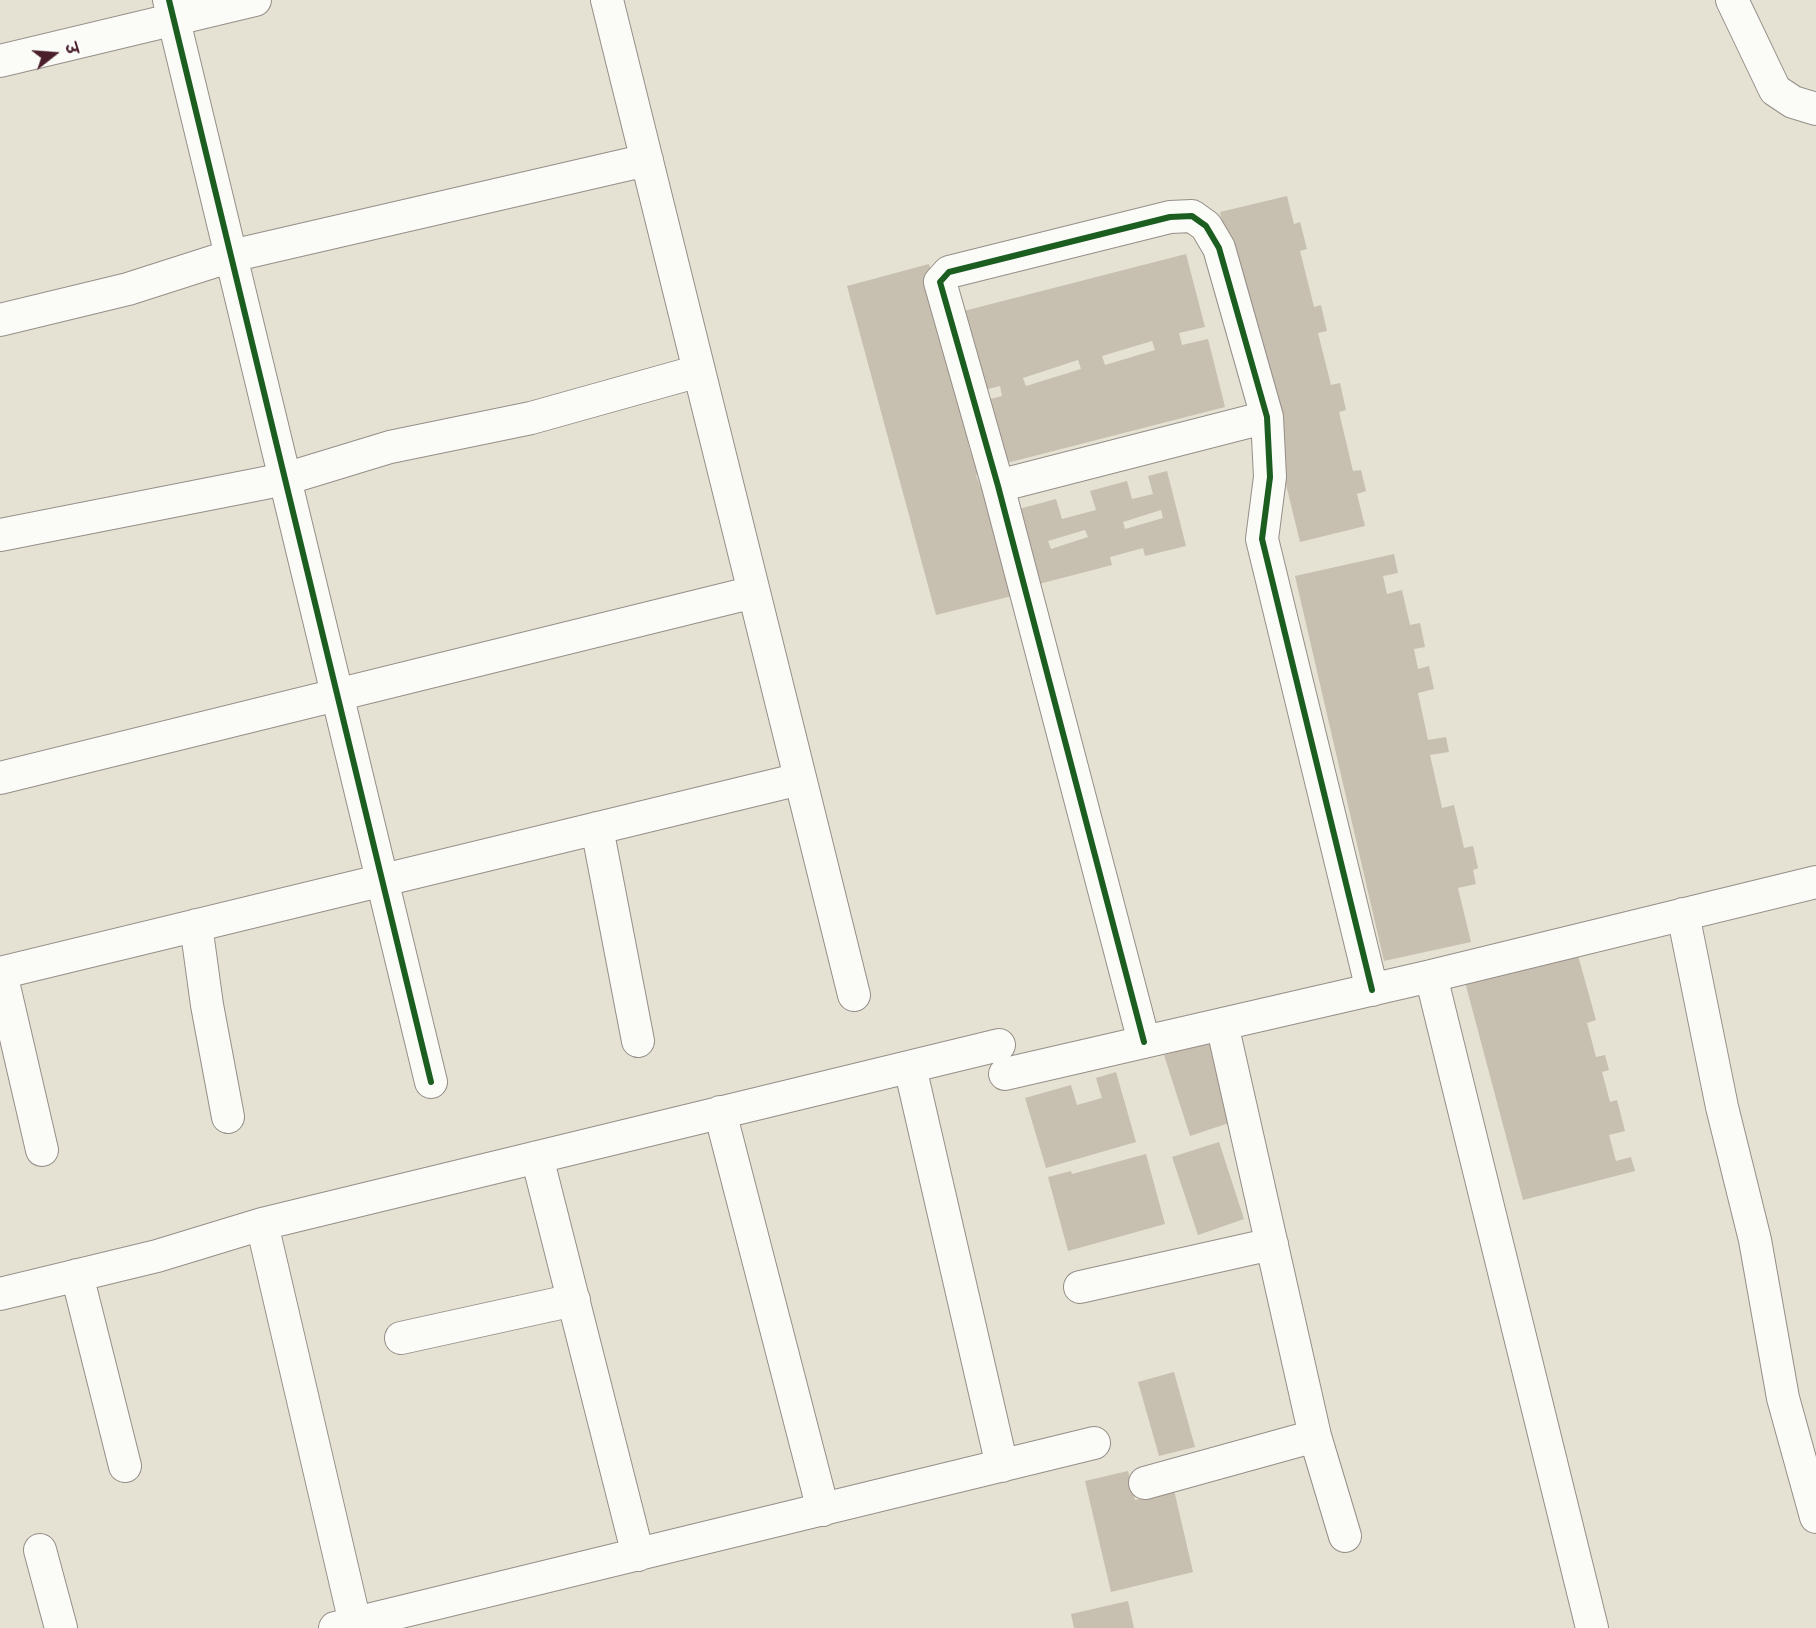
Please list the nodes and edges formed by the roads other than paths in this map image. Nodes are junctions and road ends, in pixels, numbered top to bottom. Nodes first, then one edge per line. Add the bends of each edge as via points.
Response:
1 (255, 0) edge
2 (607, 0) edge
3 (1732, 0) edge
4 (171, 10) edge
5 (0, 61) edge
6 (1816, 109) edge
7 (647, 160) junction
8 (231, 256) junction
9 (0, 320) edge
10 (699, 371) junction
11 (1267, 417) junction
12 (285, 479) junction
13 (998, 486) junction
14 (0, 535) edge
15 (754, 592) junction
16 (337, 695) junction
17 (0, 778) edge
18 (800, 779) junction
19 (597, 828) junction
20 (382, 880) junction
21 (1816, 882) edge
22 (1683, 914) junction
23 (196, 925) junction
24 (0, 973) edge
25 (1431, 976) junction
26 (1372, 990) junction
27 (854, 995) dead end
28 (1222, 1024) junction
29 (638, 1041) dead end
30 (1144, 1042) junction
31 (910, 1067) junction
32 (431, 1082) dead end
33 (720, 1113) junction
34 (228, 1117) dead end
35 (42, 1150) dead end
36 (537, 1157) junction
37 (262, 1224) junction
38 (1272, 1244) junction
39 (77, 1275) junction
40 (1080, 1287) dead end
41 (0, 1294) edge
42 (574, 1300) junction
43 (401, 1338) dead end
44 (1315, 1436) junction
45 (1094, 1443) dead end
46 (125, 1466) dead end
47 (1002, 1466) junction
48 (1145, 1483) dead end
49 (823, 1510) junction
50 (1816, 1517) edge
51 (1346, 1536) dead end
52 (40, 1550) dead end
53 (638, 1555) junction
54 (439, 1616) edge
55 (345, 1626) edge
56 (61, 1628) edge
57 (1592, 1628) edge

1 - 4 street
2 - 7 street
3 - 6 street via 1775,90 1793,102
4 - 5 street
4 - 8 street
7 - 8 street
7 - 10 street
8 - 9 street via 128,289
8 - 12 street
10 - 12 street via 531,418 390,447
10 - 15 street
11 - 13 street
11 - 13 street via 1219,248 1206,226 1192,216 1170,217 949,272 940,282
11 - 26 street via 1270,477 1262,539
12 - 14 street
12 - 16 street
13 - 30 street
15 - 16 street
15 - 18 street
16 - 17 street
16 - 20 street
18 - 19 street
18 - 27 street
19 - 20 street
19 - 29 street
20 - 23 street
20 - 32 street
21 - 22 street
22 - 25 street
22 - 50 street via 1722,1107 1755,1240 1783,1398
23 - 24 street
23 - 34 street
24 - 35 street
25 - 26 street
25 - 57 street
26 - 28 street
28 - 30 street
28 - 38 street
30 - 31 street
31 - 33 street
31 - 47 street
33 - 36 street
33 - 49 street
36 - 37 street
36 - 42 street
37 - 39 street via 158,1256
37 - 55 street
38 - 40 street
38 - 44 street
39 - 41 street
39 - 46 street
42 - 43 street
42 - 53 street
44 - 48 street
44 - 51 street
45 - 47 street
47 - 49 street
49 - 53 street
52 - 56 street
53 - 54 street
54 - 55 street

